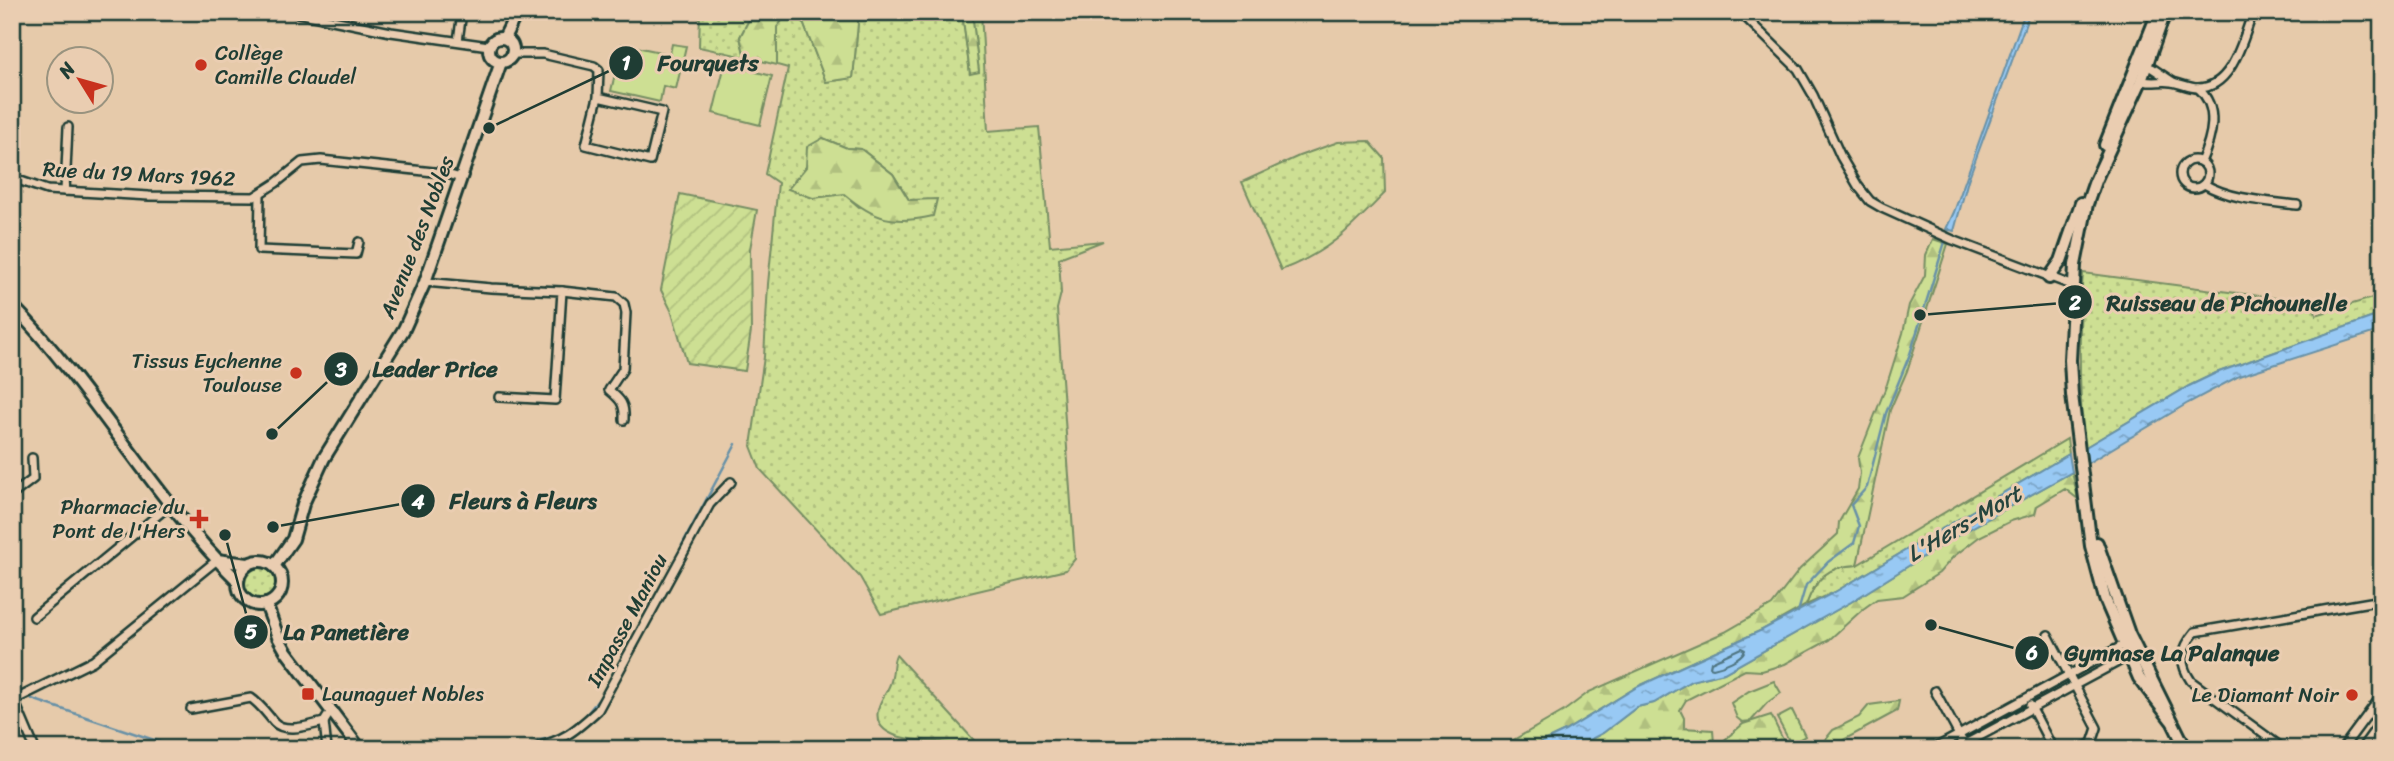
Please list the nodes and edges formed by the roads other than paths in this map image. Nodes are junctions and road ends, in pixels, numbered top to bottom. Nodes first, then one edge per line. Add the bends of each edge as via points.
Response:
1 (293, 12) edge
2 (462, 12) edge
3 (517, 12) edge
4 (1740, 12) edge
5 (2158, 12) edge
6 (2165, 12) edge
7 (2253, 12) edge
8 (504, 38) junction
9 (458, 41) junction
10 (489, 46) junction
11 (513, 54) junction
12 (501, 62) junction
13 (2148, 66) junction
14 (2135, 69) junction
15 (2141, 81) junction
16 (2173, 82) junction
17 (2198, 88) junction
18 (598, 97) junction
19 (68, 127) dead end
20 (2201, 162) junction
21 (2096, 169) junction
22 (12, 178) edge
23 (461, 178) junction
24 (2095, 181) junction
25 (2204, 184) junction
26 (65, 191) junction
27 (260, 195) junction
28 (2297, 205) dead end
29 (359, 242) dead end
30 (2049, 278) junction
31 (425, 282) junction
32 (2074, 286) junction
33 (562, 291) junction
34 (12, 305) edge
35 (499, 397) dead end
36 (624, 419) dead end
37 (32, 458) dead end
38 (731, 482) dead end
39 (12, 495) edge
40 (171, 504) junction
41 (216, 560) junction
42 (248, 564) junction
43 (274, 566) junction
44 (238, 581) junction
45 (2382, 600) edge
46 (266, 604) junction
47 (34, 617) dead end
48 (2048, 635) dead end
49 (2130, 650) junction
50 (2069, 675) junction
51 (2074, 684) junction
52 (1936, 691) dead end
53 (2382, 695) edge
54 (2026, 698) junction
55 (14, 702) edge
56 (2031, 708) junction
57 (191, 709) dead end
58 (331, 711) junction
59 (2382, 720) edge
60 (324, 722) junction
61 (1959, 734) junction
62 (1962, 747) edge
63 (35, 749) edge
64 (327, 749) edge
65 (360, 749) edge
66 (532, 749) edge
67 (1933, 749) edge
68 (2053, 749) edge
69 (2081, 749) edge
70 (2186, 749) edge
71 (2284, 749) edge
72 (2342, 749) edge
73 (2361, 749) edge

1 - 9 street
2 - 9 street
3 - 8 street
4 - 30 street via 1798,69 1841,157 1870,201
5 - 14 street
6 - 13 street
7 - 17 street via 2227,73
8 - 10 street
8 - 11 street via 512,44
9 - 10 street
10 - 12 street via 491,57
11 - 12 street
11 - 18 street via 543,54 594,66 600,77
12 - 23 street, Avenue des Nobles
13 - 14 street
13 - 15 street
13 - 16 street
14 - 15 street
14 - 21 street
15 - 16 street
15 - 24 street
16 - 17 street
17 - 20 street via 2213,113
18 - 18 street via 662,112 650,161 586,145
19 - 26 street
20 - 25 street via 2208,175
20 - 25 street via 2183,164 2180,176 2192,189
21 - 24 street
21 - 30 street via 2061,261
22 - 26 street, Rue du 19 Mars 1962
23 - 27 street, Rue du 19 Mars 1962 via 321,160 302,162
23 - 31 street, Avenue des Nobles
24 - 32 street via 2083,221
25 - 28 street via 2222,194
26 - 27 street, Rue du 19 Mars 1962
27 - 29 street via 259,250 356,254
30 - 32 street
31 - 33 street
31 - 43 street, Avenue des Nobles via 404,329 324,457 293,539
32 - 49 street via 2070,360 2084,490
33 - 35 street via 555,400
33 - 36 street via 616,297 624,304 623,369 609,390 622,401
34 - 40 street
37 - 39 street via 33,479
38 - 66 street, Impasse Maniou via 704,514 598,710 560,741
40 - 41 street
40 - 47 street
41 - 42 street
41 - 44 street
41 - 55 street via 93,661
42 - 43 street via 261,561
42 - 44 street
43 - 46 street via 282,577 281,590
44 - 46 street via 246,600
45 - 71 street via 2195,632 2185,644 2183,670 2191,681
46 - 58 street via 282,644
48 - 50 street
49 - 50 street
49 - 51 street
49 - 70 street
50 - 51 street
50 - 54 street
51 - 56 street
51 - 69 street via 2097,728 2092,743
52 - 61 street
53 - 72 street
54 - 56 street
54 - 61 street
55 - 63 street
56 - 62 street
56 - 68 street
57 - 60 street via 251,698 280,727
58 - 60 street
58 - 65 street
59 - 73 street
60 - 64 street
61 - 62 street
61 - 67 street

